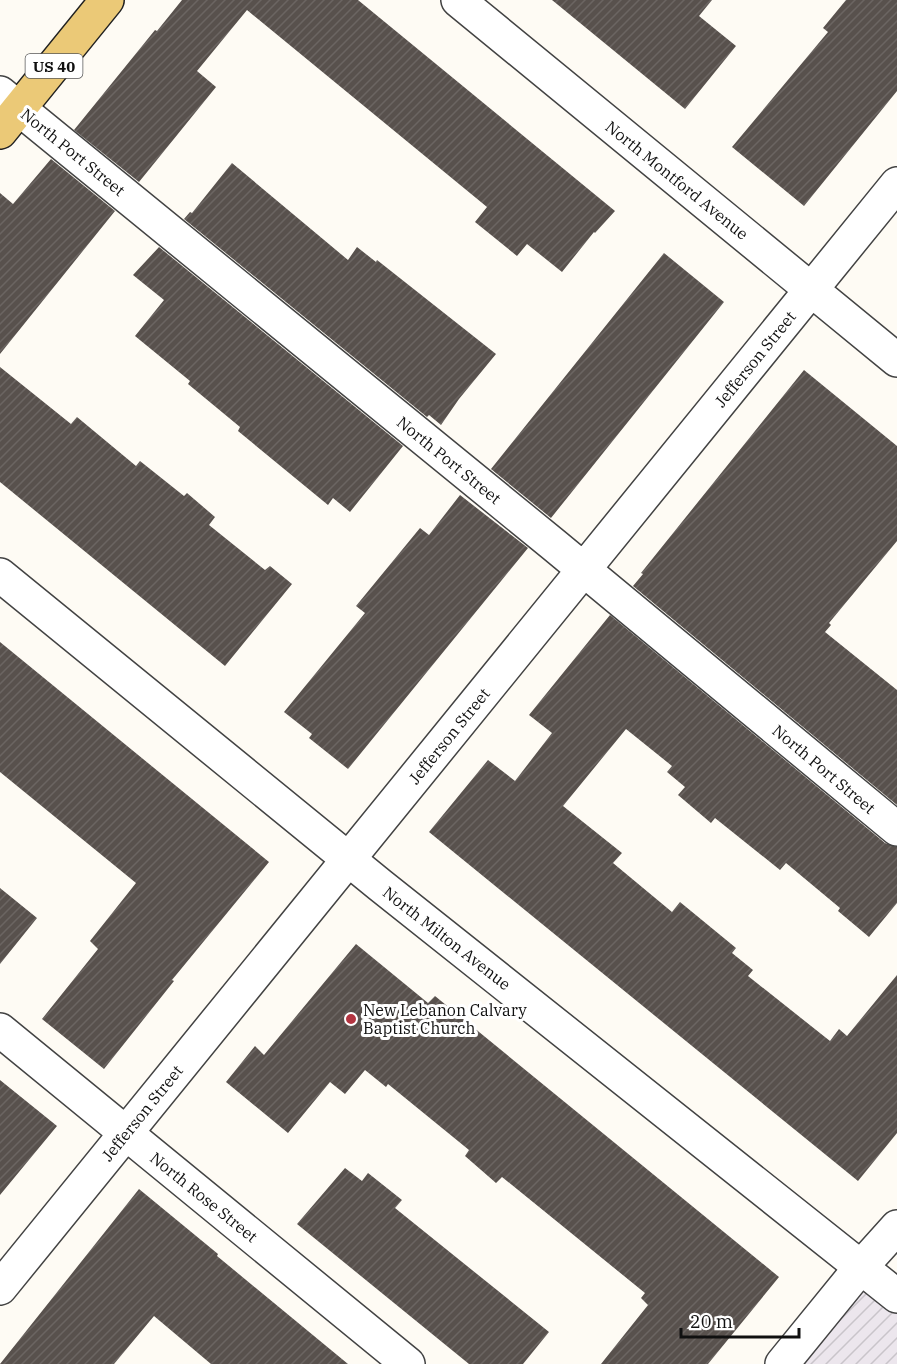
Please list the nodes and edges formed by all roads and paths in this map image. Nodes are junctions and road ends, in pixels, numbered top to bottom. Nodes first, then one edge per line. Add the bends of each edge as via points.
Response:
1 (107, 0) edge
2 (458, 0) edge
3 (6, 111) edge
4 (897, 184) edge
5 (811, 290) junction
6 (897, 360) edge
7 (584, 570) junction
8 (0, 575) edge
9 (897, 829) edge
10 (348, 859) junction
11 (0, 1030) edge
12 (126, 1133) junction
13 (897, 1227) edge
14 (861, 1267) junction
15 (0, 1288) edge
16 (897, 1296) edge
17 (408, 1364) edge
18 (782, 1364) edge

1 - 3 main road, US 40
2 - 5 street, North Montford Avenue
3 - 7 street, North Port Street
4 - 5 street, Jefferson Street
5 - 6 street, North Montford Avenue
5 - 7 street, Jefferson Street
7 - 9 street, North Port Street
7 - 10 street, Jefferson Street
8 - 10 street, North Milton Avenue
10 - 12 street, Jefferson Street
10 - 14 street, North Milton Avenue
11 - 12 street, North Rose Street
12 - 15 street, Jefferson Street
12 - 17 street, North Rose Street
13 - 14 street
14 - 16 street, North Milton Avenue
14 - 18 street

